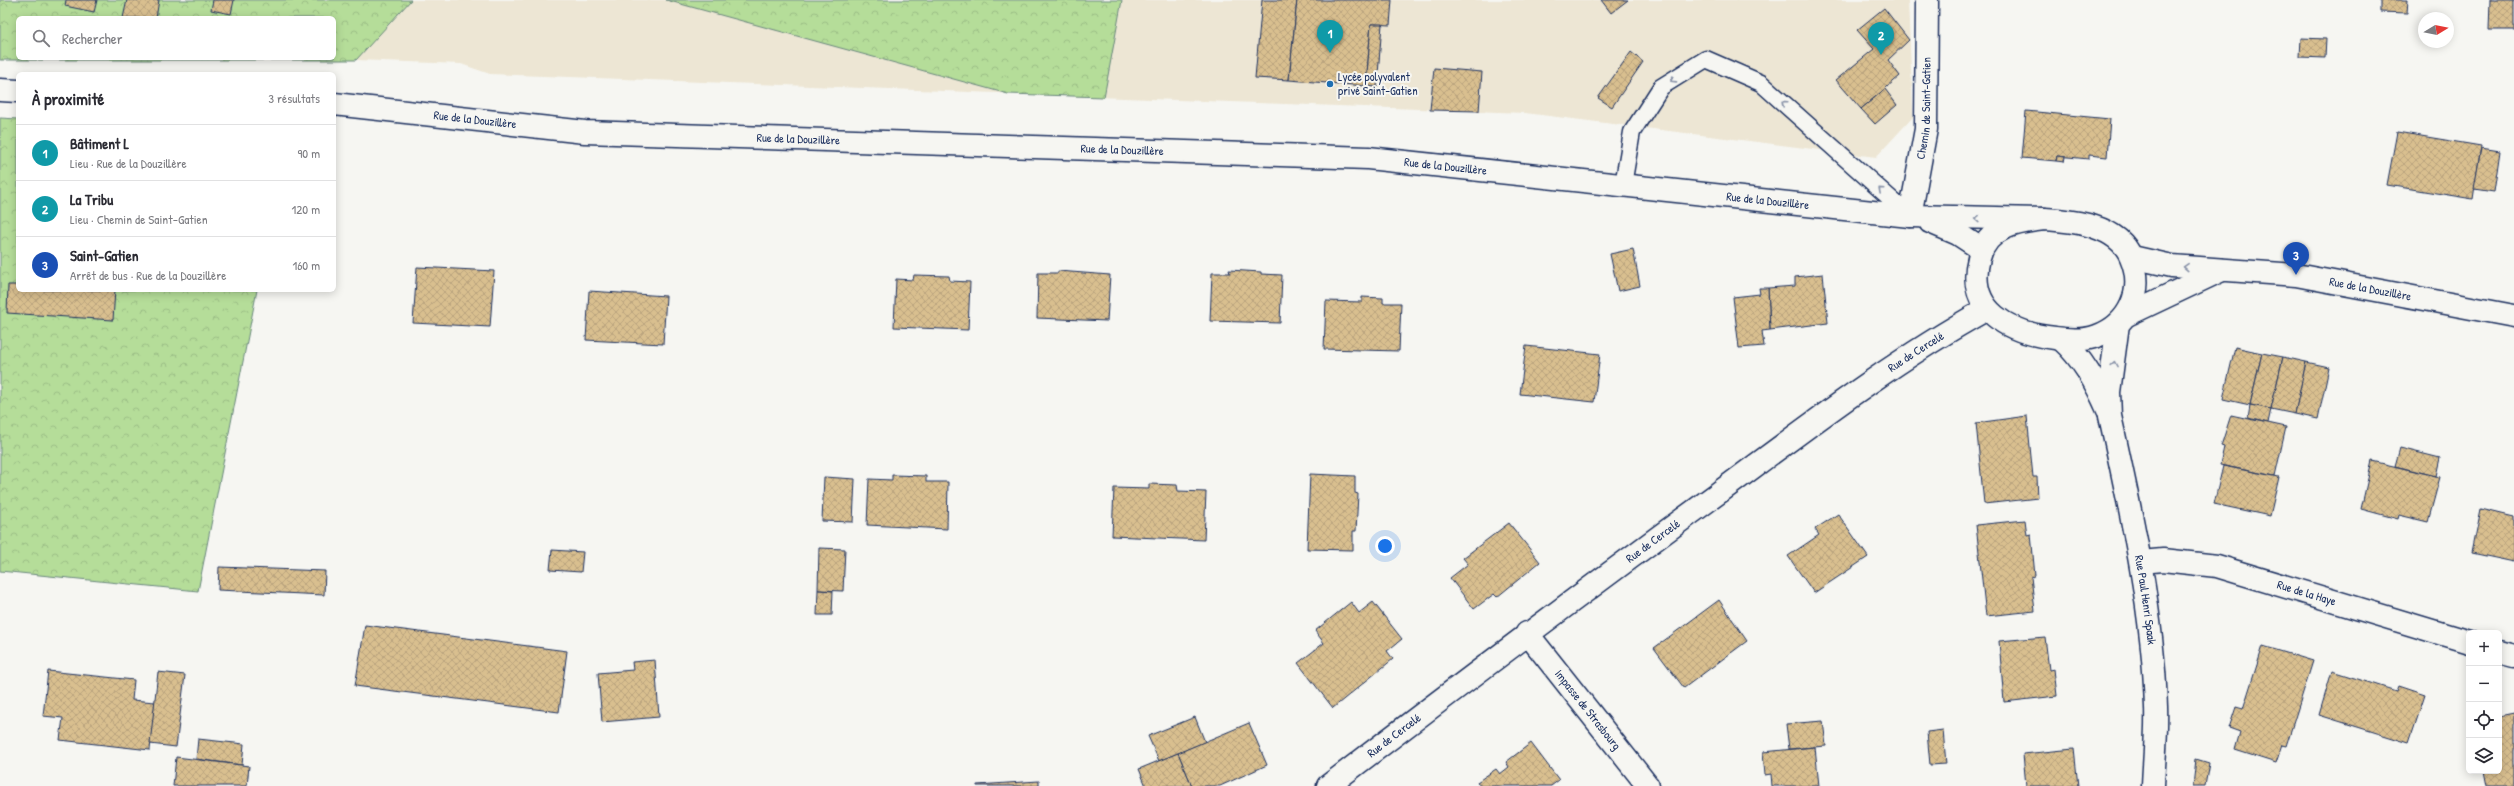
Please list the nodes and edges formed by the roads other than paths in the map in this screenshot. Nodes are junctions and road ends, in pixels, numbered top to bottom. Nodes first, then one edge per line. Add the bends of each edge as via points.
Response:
1 (1927, 0) edge
2 (0, 90) edge
3 (16, 91) edge
4 (336, 104) edge
5 (1623, 185) junction
6 (1910, 216) junction
7 (2044, 219) junction
8 (1981, 249) junction
9 (2132, 257) junction
10 (2225, 268) junction
11 (1987, 309) junction
12 (2514, 316) edge
13 (2123, 319) junction
14 (2062, 339) junction
15 (2110, 416) junction
16 (2141, 562) junction
17 (1527, 633) junction
18 (2466, 641) edge
19 (2502, 653) edge
20 (2514, 656) edge
21 (1328, 786) edge
22 (1648, 786) edge
23 (2153, 786) edge

1 - 6 street, Chemin de Saint-Gatien via 1926,129
2 - 3 street
4 - 5 street, Rue de la Douzillère via 585,132 1368,158
5 - 6 street, Rue de la Douzillère
6 -> 5 lane via 1761,83 1706,59 1661,87 1632,132
7 -> 6 street, Rue de la Douzillère
6 - 8 street, Rue de la Douzillère via 1938,224
7 - 8 street via 2008,226 1988,239
7 - 9 street via 2074,222 2105,231 2119,240
8 - 11 street via 1977,266 1977,291
10 -> 9 street, Rue de la Douzillère via 2172,266
9 - 13 street, Rue Paul Henri Spaak via 2136,270 2136,291
10 - 12 street, Rue de la Douzillère via 2296,275
10 - 13 street
11 - 14 street via 1996,318 2024,332
11 - 17 street, Rue de Cercelé via 1943,333 1875,377
13 - 14 street via 2097,336 2079,340
15 -> 13 street, Rue Paul Henri Spaak via 2109,392
14 - 15 street, Rue Paul Henri Spaak via 2093,378
15 - 16 street, Rue Paul Henri Spaak
16 - 18 street, Rue de la Haye via 2163,560 2217,566
16 - 23 street, Rue Paul Henri Spaak via 2156,707
17 - 21 street, Rue de Cercelé
17 - 22 street, Impasse de Strasbourg
19 - 20 street

